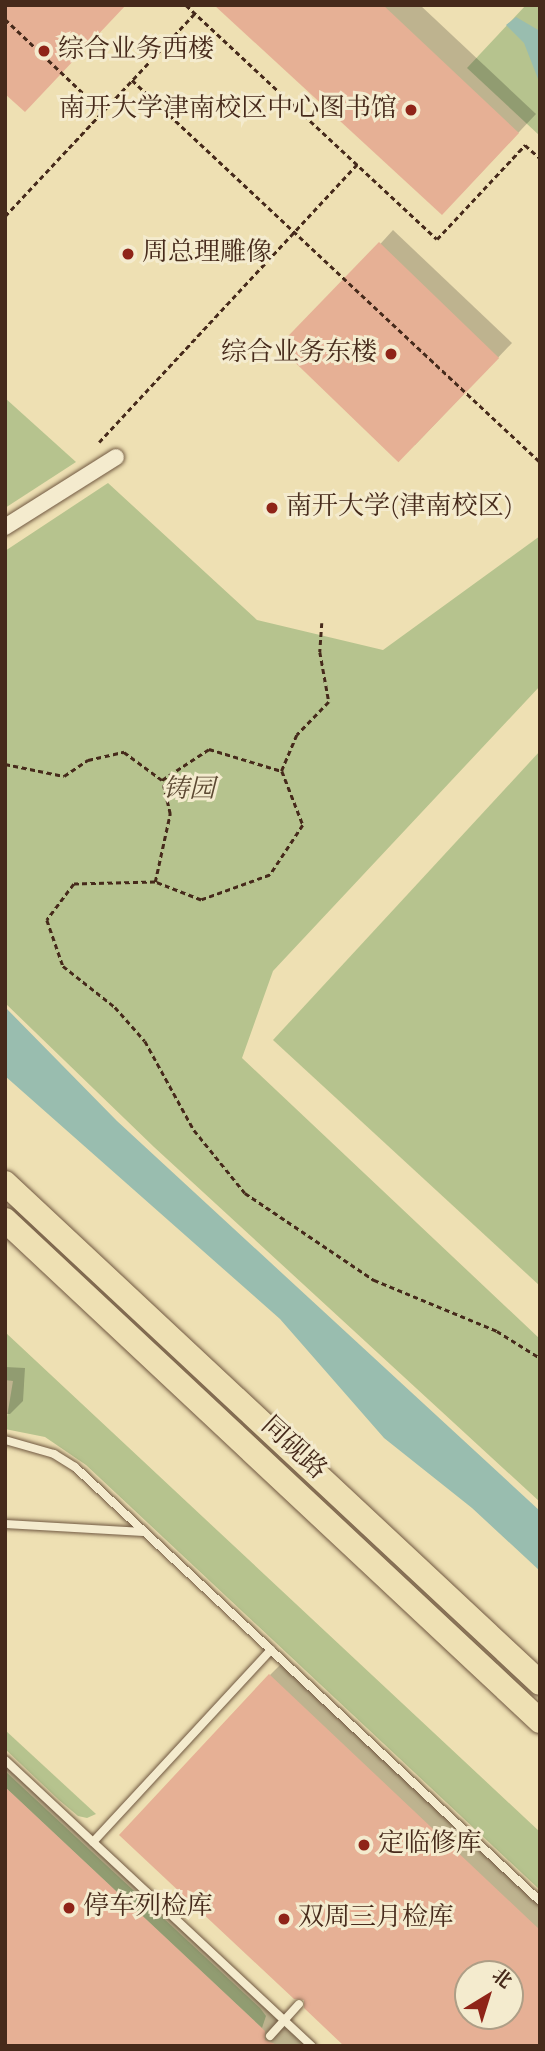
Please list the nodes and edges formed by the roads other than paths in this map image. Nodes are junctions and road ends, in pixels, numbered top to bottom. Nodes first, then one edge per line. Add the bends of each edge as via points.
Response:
1 (116, 457) dead end
2 (5, 527) edge
3 (5, 1184) edge
4 (5, 1220) edge
5 (5, 1440) edge
6 (5, 1524) edge
7 (144, 1532) junction
8 (271, 1650) junction
9 (540, 1683) edge
10 (540, 1721) edge
11 (5, 1760) edge
12 (93, 1842) junction
13 (540, 1901) edge
14 (299, 2004) dead end
15 (285, 2020) junction
16 (270, 2036) dead end
17 (312, 2046) edge

1 - 2 street
3 - 9 main road, 同砚路
4 - 10 main road, 同砚路
5 - 7 lane via 54,1454
6 - 7 lane
7 - 8 lane
8 - 12 lane
8 - 13 lane
11 - 12 lane
12 - 15 lane
14 - 15 lane
15 - 16 lane
15 - 17 lane

